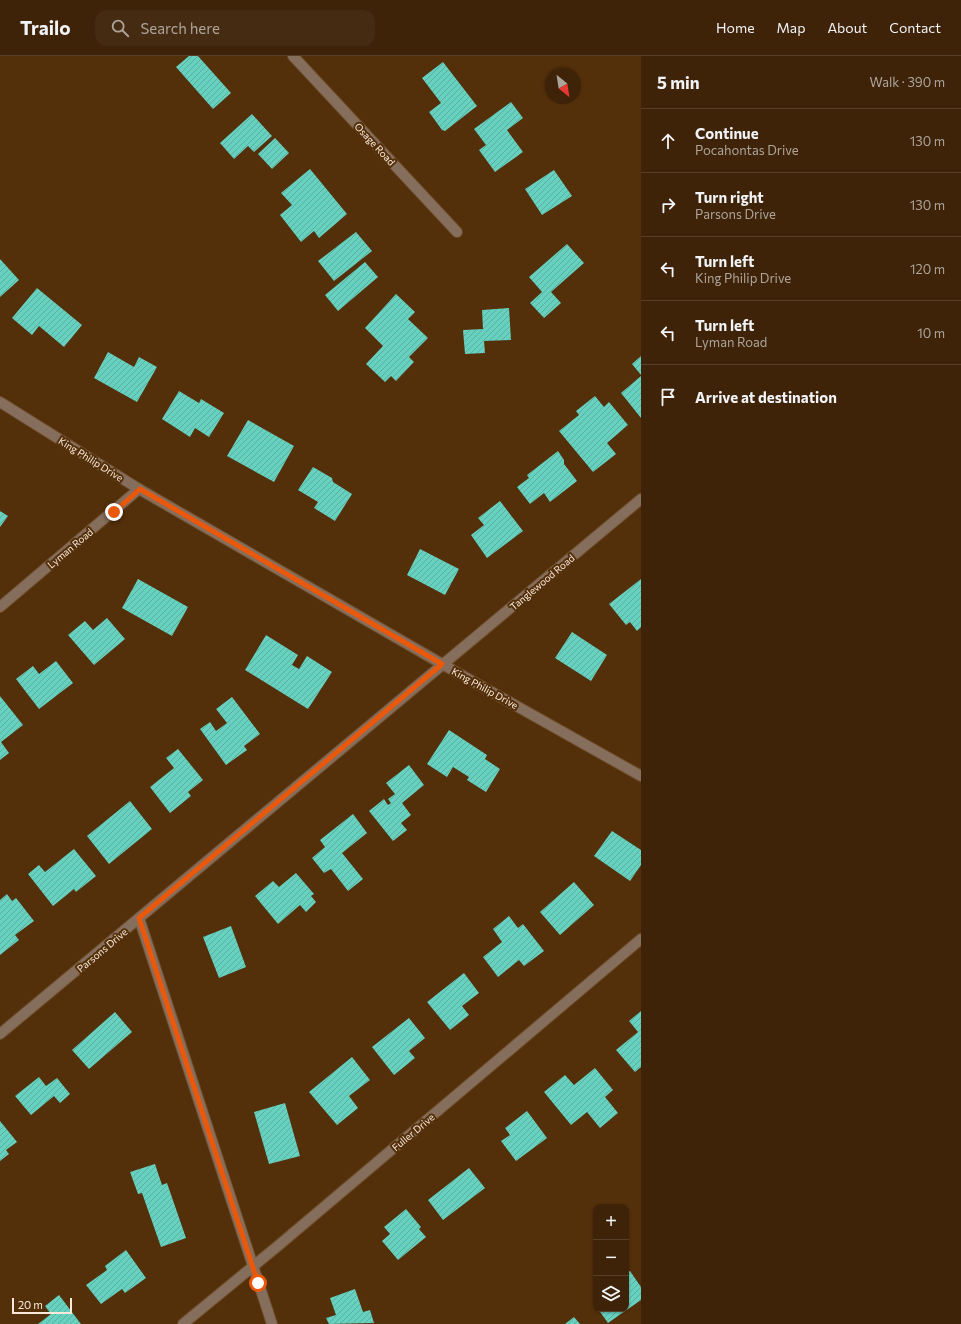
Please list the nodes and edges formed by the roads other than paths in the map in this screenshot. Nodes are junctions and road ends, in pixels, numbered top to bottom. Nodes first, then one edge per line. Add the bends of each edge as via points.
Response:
1 (293, 56) edge
2 (457, 232) dead end
3 (0, 402) edge
4 (140, 489) junction
5 (641, 499) edge
6 (0, 607) edge
7 (442, 664) junction
8 (641, 776) edge
9 (139, 918) junction
10 (641, 939) edge
11 (0, 1034) edge
12 (253, 1267) junction
13 (183, 1324) edge
14 (272, 1324) edge

1 - 2 street, Osage Road
3 - 4 street, King Philip Drive
4 - 6 street, Lyman Road
4 - 7 street, King Philip Drive
5 - 7 street, Tanglewood Road
7 - 8 street, King Philip Drive
7 - 9 street, Parsons Drive
9 - 11 street, Parsons Drive
9 - 12 street
10 - 12 street, Fuller Drive
12 - 13 street, Fuller Drive
12 - 14 street

